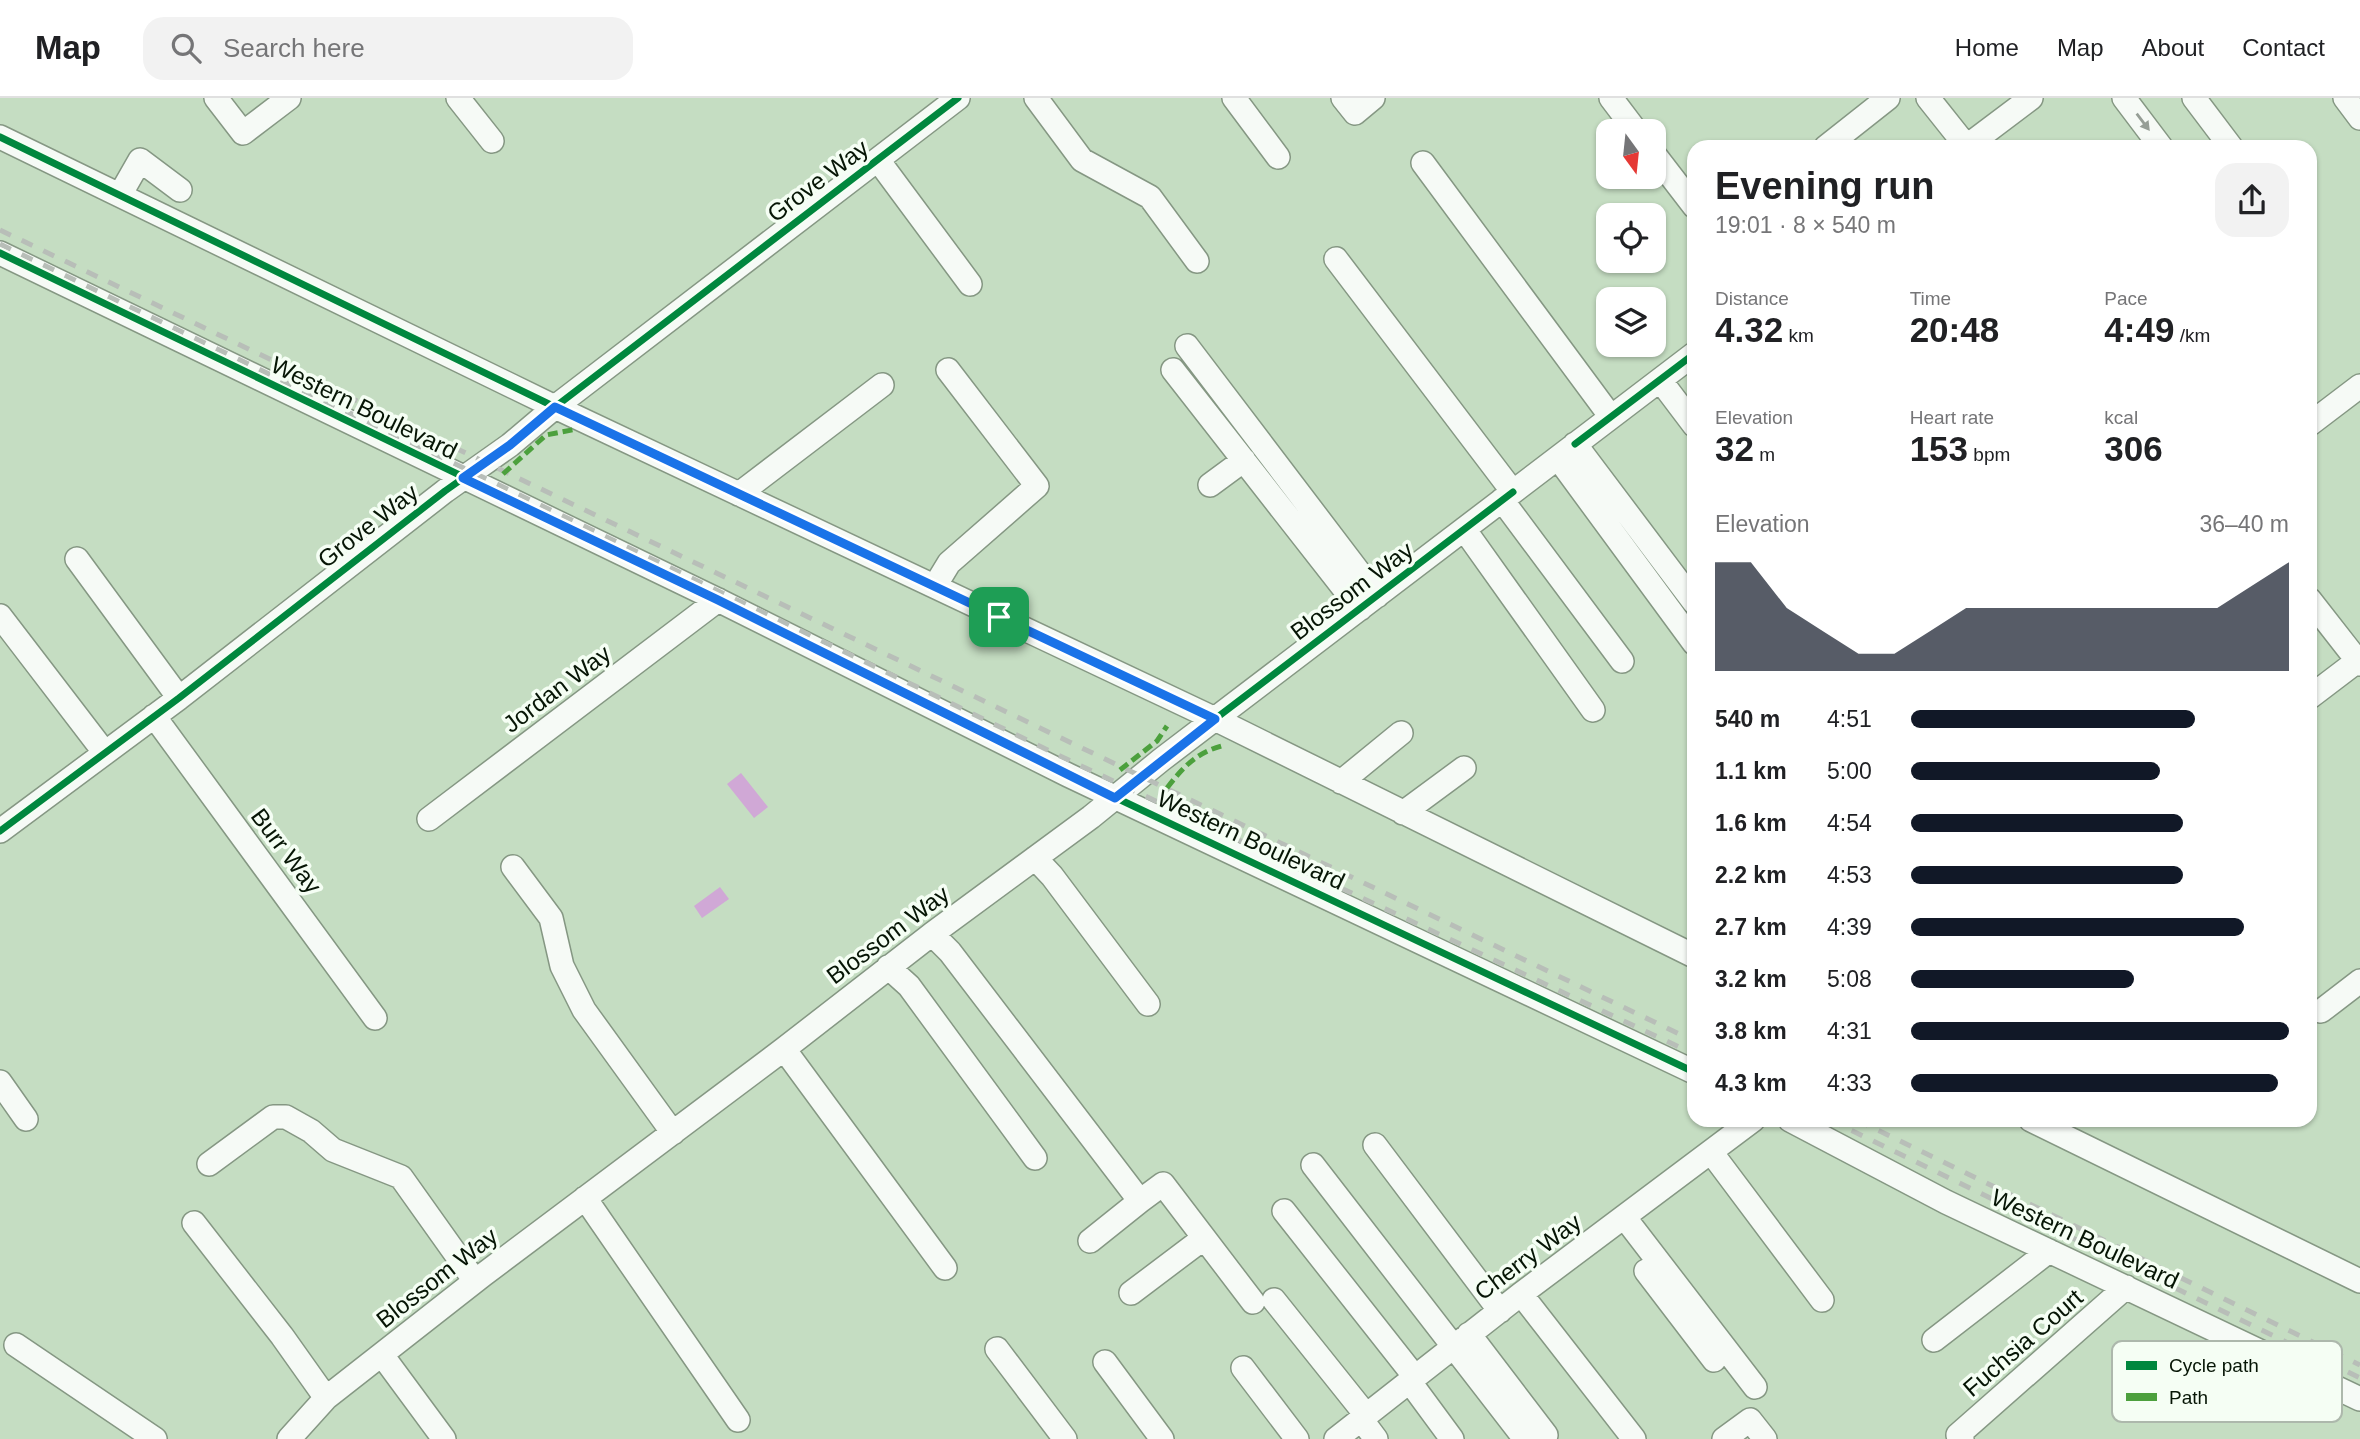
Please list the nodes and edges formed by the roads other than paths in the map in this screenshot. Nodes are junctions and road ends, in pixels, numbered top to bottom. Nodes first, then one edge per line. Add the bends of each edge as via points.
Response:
1 (216, 98) edge
2 (289, 98) edge
3 (458, 98) edge
4 (958, 98) edge
5 (1036, 98) edge
6 (1234, 98) edge
7 (1343, 98) edge
8 (1373, 98) edge
9 (1611, 98) edge
10 (1888, 98) edge
11 (1928, 98) edge
12 (2031, 98) edge
13 (2124, 98) edge
14 (2194, 98) edge
15 (2345, 98) edge
16 (2360, 118) edge
17 (1627, 119) edge
18 (0, 137) edge
19 (1835, 140) edge
20 (1961, 140) edge
21 (1976, 140) edge
22 (2156, 140) edge
23 (2226, 140) edge
24 (492, 141) dead end
25 (1278, 157) dead end
26 (877, 160) junction
27 (1423, 163) dead end
28 (1666, 170) edge
29 (180, 190) dead end
30 (120, 195) junction
31 (1687, 197) edge
32 (0, 253) edge
33 (1336, 259) dead end
34 (1197, 261) dead end
35 (970, 284) dead end
36 (1187, 346) dead end
37 (1687, 359) edge
38 (948, 370) dead end
39 (1173, 370) dead end
40 (1660, 380) junction
41 (882, 386) dead end
42 (2360, 386) edge
43 (555, 407) junction
44 (1687, 416) edge
45 (1611, 417) junction
46 (2317, 419) edge
47 (1567, 451) junction
48 (1244, 460) junction
49 (463, 478) junction
50 (1210, 485) dead end
51 (740, 494) junction
52 (1507, 496) junction
53 (1464, 529) junction
54 (77, 559) dead end
55 (935, 586) junction
56 (1687, 593) edge
57 (718, 600) junction
58 (1368, 602) junction
59 (2317, 609) edge
60 (0, 617) edge
61 (1687, 632) edge
62 (1622, 661) dead end
63 (2359, 661) edge
64 (2317, 692) edge
65 (179, 698) junction
66 (1593, 710) dead end
67 (153, 716) junction
68 (1215, 719) junction
69 (1401, 733) dead end
70 (105, 753) junction
71 (1464, 768) dead end
72 (1341, 782) junction
73 (1115, 798) junction
74 (1404, 813) junction
75 (429, 819) dead end
76 (0, 831) edge
77 (1035, 858) junction
78 (513, 867) dead end
79 (932, 934) junction
80 (1687, 953) edge
81 (888, 967) junction
82 (2360, 981) edge
83 (1149, 1004) dead end
84 (2321, 1011) dead end
85 (375, 1018) dead end
86 (785, 1049) junction
87 (1687, 1069) edge
88 (0, 1083) edge
89 (26, 1119) dead end
90 (1744, 1127) edge
91 (1803, 1127) edge
92 (2045, 1127) edge
93 (673, 1133) junction
94 (1375, 1145) dead end
95 (1711, 1152) junction
96 (1035, 1158) dead end
97 (209, 1164) dead end
98 (1313, 1165) dead end
99 (585, 1198) junction
100 (1140, 1201) junction
101 (1284, 1211) dead end
102 (194, 1223) dead end
103 (1618, 1223) junction
104 (1204, 1238) junction
105 (1090, 1241) dead end
106 (2049, 1251) junction
107 (945, 1268) dead end
108 (475, 1281) junction
109 (2360, 1281) edge
110 (2126, 1287) junction
111 (1132, 1293) dead end
112 (1521, 1294) junction
113 (1822, 1300) dead end
114 (1500, 1311) junction
115 (1462, 1340) junction
116 (1934, 1340) dead end
117 (2239, 1341) edge
118 (16, 1345) dead end
119 (998, 1349) dead end
120 (382, 1354) junction
121 (1714, 1360) dead end
122 (1105, 1362) dead end
123 (1243, 1368) dead end
124 (1412, 1379) junction
125 (1755, 1387) dead end
126 (2342, 1390) edge
127 (326, 1398) junction
128 (2360, 1399) edge
129 (1363, 1417) junction
130 (738, 1420) dead end
131 (1536, 1437) edge
132 (155, 1439) edge
133 (289, 1439) edge
134 (444, 1439) edge
135 (1065, 1439) edge
136 (1162, 1439) edge
137 (1297, 1439) edge
138 (1336, 1439) edge
139 (1376, 1439) edge
140 (1451, 1439) edge
141 (1634, 1439) edge
142 (1724, 1439) edge
143 (1765, 1439) edge
144 (1962, 1439) edge

1 - 2 street via 243,133
3 - 24 street
4 - 26 street, Grove Way
5 - 34 street via 1082,160 1150,197
6 - 25 street
7 - 8 street via 1355,113
9 - 17 street
10 - 19 street
11 - 20 street
12 - 21 street
13 -> 22 street
14 - 23 street
15 - 16 street
18 - 30 street
26 - 35 street
26 - 43 street, Grove Way
27 - 45 street
28 - 31 street
29 - 30 street via 141,160
30 - 43 street
32 - 49 street, Western Boulevard
33 - 52 street
36 - 58 street
37 - 40 street, Blossom Way
38 - 55 street via 1037,486 949,563
39 - 48 street
40 - 44 street
40 - 45 street, Blossom Way
41 - 51 street
42 - 46 street
43 - 49 street, Grove Way
43 - 51 street
45 - 47 street, Blossom Way
47 - 52 street, Blossom Way
47 - 56 street
47 - 61 street
48 - 50 street
48 - 58 street
49 - 57 street, Western Boulevard
49 - 65 street, Grove Way
51 - 55 street
52 - 53 street, Blossom Way
52 - 62 street
53 - 58 street, Blossom Way
53 - 66 street
54 - 65 street
55 - 68 street
57 - 73 street, Western Boulevard
57 - 75 street, Jordan Way
58 - 68 street, Blossom Way
59 - 63 street
60 - 70 street
63 - 64 street
65 - 67 street, Grove Way
67 - 70 street, Grove Way
67 - 85 street, Burr Way
68 - 72 street
68 - 73 street, Blossom Way
69 - 72 street
70 - 76 street, Grove Way
71 - 74 street
72 - 74 street
73 - 77 street, Blossom Way
73 - 87 street, Western Boulevard
74 - 80 street
77 - 79 street, Blossom Way
77 - 83 street
78 - 93 street via 551,918 562,966 584,1010
79 - 81 street, Blossom Way
79 - 100 street
81 - 86 street, Blossom Way
81 - 96 street via 909,986
82 - 84 street
86 - 93 street, Blossom Way
86 - 107 street
88 - 89 street
90 - 95 street, Cherry Way
91 - 106 street, Western Boulevard
92 - 109 street
93 - 99 street, Blossom Way
94 - 114 street
95 - 103 street, Cherry Way
95 - 113 street
97 - 108 street via 272,1117 286,1117 333,1150 401,1177
98 - 115 street via 1438,1330
99 - 108 street, Blossom Way
99 - 130 street
100 - 104 street via 1163,1184
100 - 105 street
101 - 124 street
102 - 127 street
103 - 112 street, Cherry Way
103 - 121 street
103 - 125 street
104 - 111 street
104 - 129 street
106 - 110 street, Western Boulevard
106 - 116 street
108 - 120 street, Blossom Way
110 - 117 street, Western Boulevard
110 - 144 street, Fuchsia Court via 1958,1435
112 - 114 street, Cherry Way
112 - 141 street
114 - 115 street, Cherry Way
115 - 124 street, Cherry Way
115 - 131 street
118 - 132 street
119 - 135 street
120 - 127 street, Blossom Way
120 - 134 street
122 - 136 street
123 - 137 street
124 - 129 street, Cherry Way
124 - 140 street
126 - 128 street, Western Boulevard
127 - 133 street, Blossom Way
129 - 138 street, Cherry Way
129 - 139 street
142 - 143 street via 1751,1420

